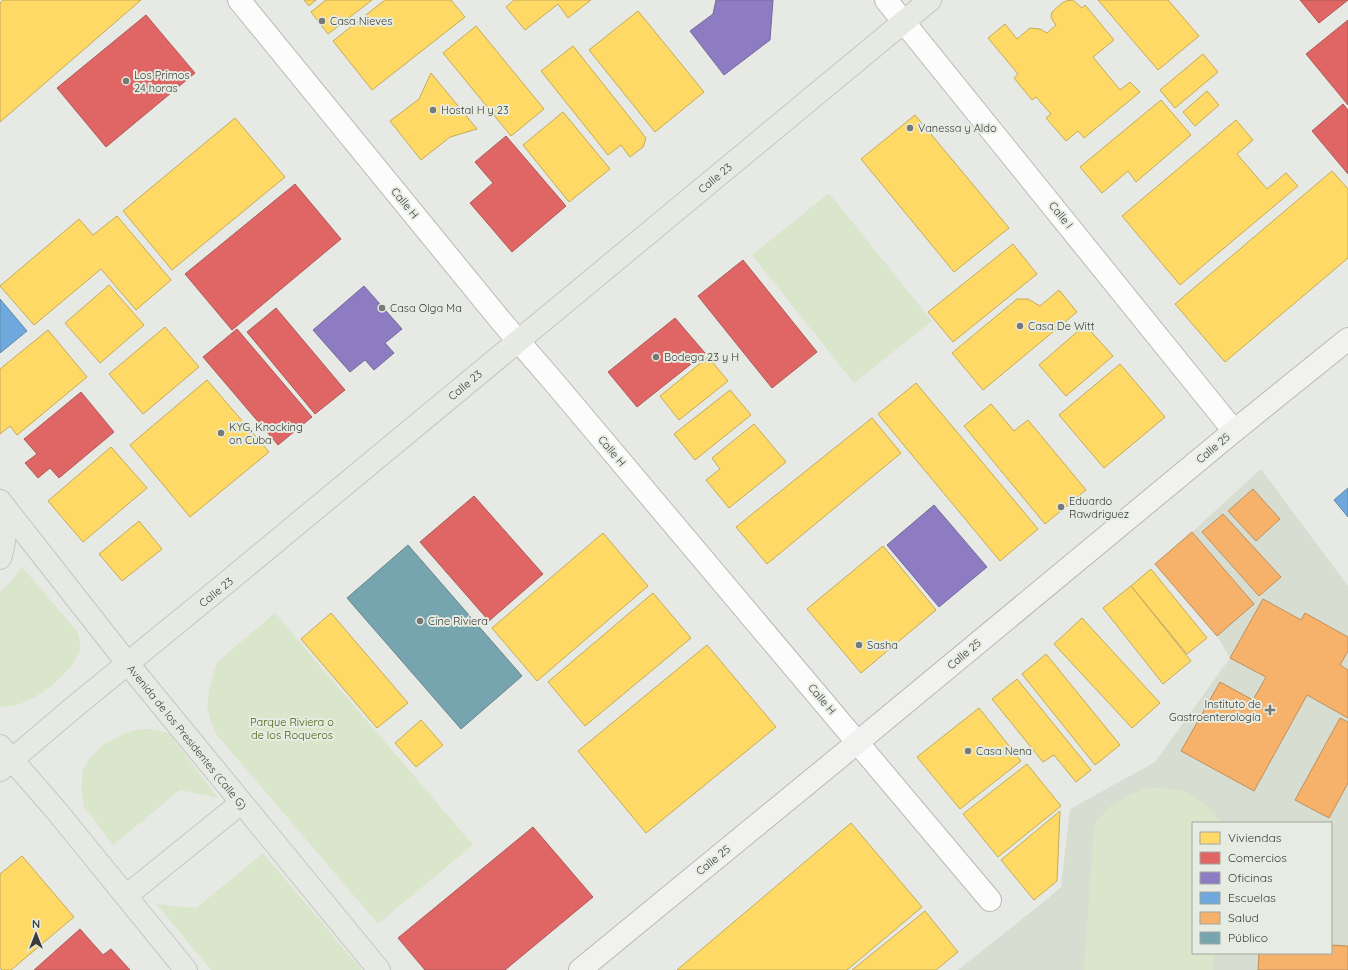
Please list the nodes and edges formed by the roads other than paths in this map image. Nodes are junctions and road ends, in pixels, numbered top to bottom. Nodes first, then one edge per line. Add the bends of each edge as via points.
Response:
1 (239, 0) edge
2 (886, 0) edge
3 (930, 0) edge
4 (904, 22) junction
5 (1348, 339) edge
6 (518, 341) junction
7 (1234, 431) junction
8 (0, 501) edge
9 (0, 507) edge
10 (0, 558) edge
11 (128, 664) junction
12 (858, 742) junction
13 (4, 759) edge
14 (241, 803) junction
15 (126, 896) junction
16 (990, 900) dead end
17 (186, 970) edge
18 (379, 970) edge
19 (580, 970) edge

1 - 6 street, Calle H
2 - 4 street, Calle I
3 - 4 main road, Calle 23
4 - 6 main road, Calle 23
4 - 7 street, Calle I
5 - 7 street, Calle 25
6 - 11 main road, Calle 23
6 - 12 street, Calle H
7 - 12 street, Calle 25
8 - 11 main road, Avenida de los Presidentes (Calle G)
9 - 10 main road via 4,521 4,547
11 - 13 main road, Calle 23
11 - 14 main road, Avenida de los Presidentes (Calle G)
12 - 16 street, Calle H
12 - 19 street, Calle 25
13 - 15 main road via 55,808
14 - 15 main road
14 - 18 main road, Avenida de los Presidentes (Calle G)
15 - 17 main road

